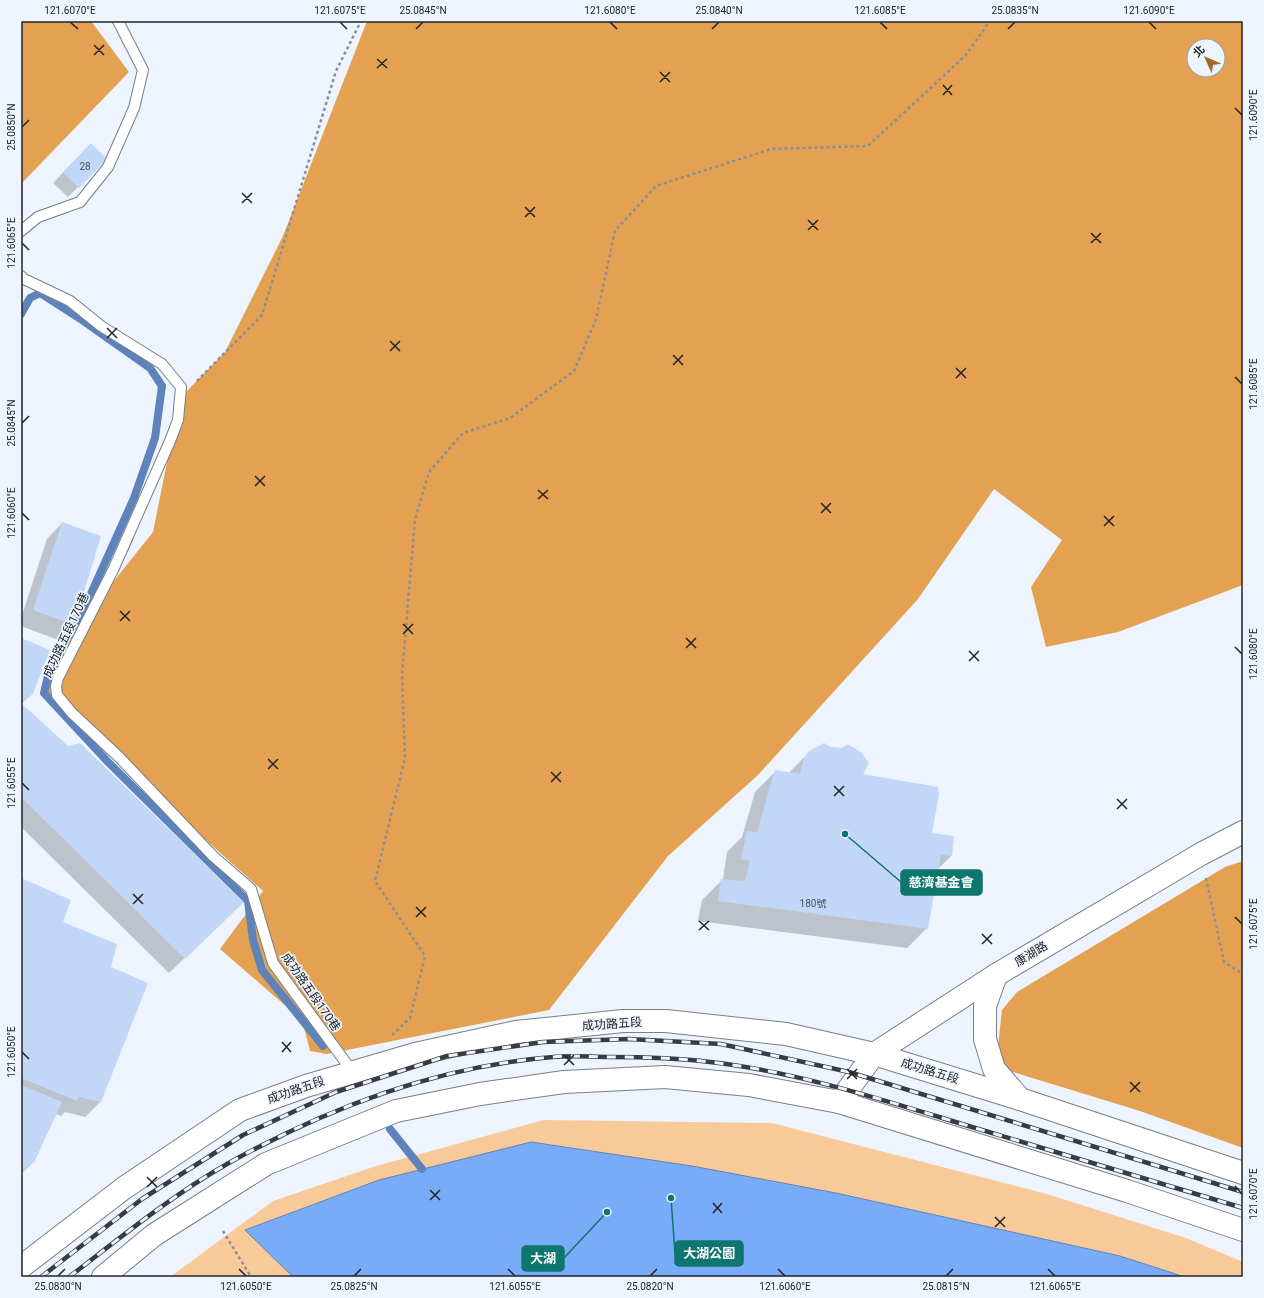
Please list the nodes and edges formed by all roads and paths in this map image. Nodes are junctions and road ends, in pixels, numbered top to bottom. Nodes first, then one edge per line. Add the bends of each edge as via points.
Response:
1 (118, 21) edge
2 (361, 21) edge
3 (990, 21) edge
4 (21, 231) edge
5 (21, 276) edge
6 (196, 382) dead end
7 (1243, 832) edge
8 (1201, 854) junction
9 (1243, 974) edge
10 (996, 975) junction
11 (387, 1039) dead end
12 (874, 1054) junction
13 (352, 1071) junction
14 (1020, 1099) junction
15 (839, 1102) junction
16 (1243, 1173) edge
17 (1243, 1230) edge
18 (223, 1231) dead end
19 (21, 1267) edge
20 (103, 1277) edge
21 (251, 1277) edge

1 - 4 lane via 143,70 134,108 108,167 80,202 38,217
2 - 6 path via 336,71 262,314
3 - 11 path via 965,56 868,146 771,149 656,186 615,231 596,319 574,371 510,418 463,433 429,472 415,519 402,675 405,758 375,881 425,956 410,1018
5 - 13 lane, 成功路五段170巷 via 70,301 101,326 162,364 181,387 178,420 170,441 113,570 58,678 57,694 72,713 214,856 251,889 273,963
7 - 8 main road, 康湖路
8 - 9 path via 1224,962
8 - 10 main road, 康湖路
10 - 12 main road, 康湖路
10 - 14 main road via 985,1006 984,1038 994,1070
12 - 13 main road, 成功路五段 via 786,1034 666,1021 623,1021 516,1032
12 - 14 main road, 成功路五段
12 - 15 main road, 康湖路
13 - 19 main road, 成功路五段 via 240,1110 124,1188
14 - 16 main road, 成功路五段
15 - 17 main road via 1127,1191
15 - 20 main road via 749,1084 665,1078 564,1082 480,1094 396,1111 266,1164 154,1235
18 - 21 path

